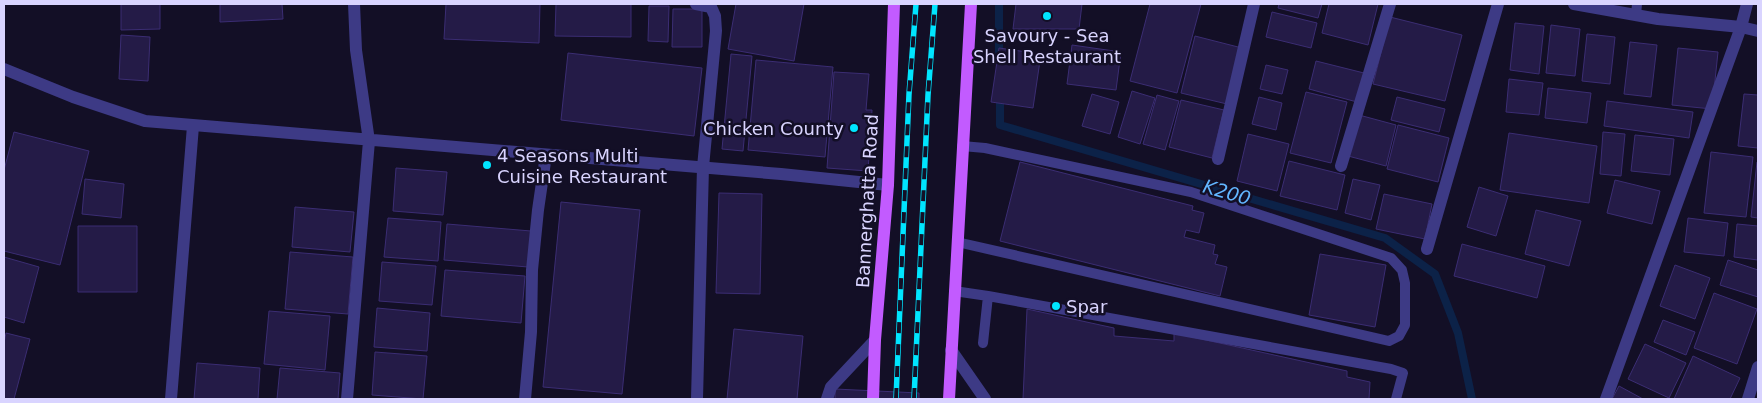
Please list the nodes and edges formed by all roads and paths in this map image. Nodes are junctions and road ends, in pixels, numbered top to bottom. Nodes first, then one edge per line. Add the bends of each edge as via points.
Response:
1 (354, 4) edge
2 (696, 4) edge
3 (894, 4) edge
4 (971, 4) edge
5 (1254, 4) edge
6 (1390, 4) edge
7 (1498, 4) edge
8 (1574, 4) edge
9 (1747, 4) edge
10 (1593, 5) edge
11 (1637, 9) edge
12 (1742, 27) junction
13 (1758, 30) edge
14 (4, 69) edge
15 (192, 126) junction
16 (369, 140) junction
17 (962, 146) junction
18 (546, 155) junction
19 (1218, 158) dead end
20 (1341, 166) dead end
21 (703, 167) junction
22 (888, 185) junction
23 (957, 242) junction
24 (1427, 249) dead end
25 (954, 291) junction
26 (988, 296) junction
27 (875, 340) junction
28 (983, 343) dead end
29 (951, 350) junction
30 (1758, 367) edge
31 (171, 399) edge
32 (347, 399) edge
33 (525, 399) edge
34 (697, 399) edge
35 (827, 399) edge
36 (873, 399) edge
37 (949, 399) edge
38 (985, 399) edge
39 (1396, 399) edge
40 (1606, 399) edge
41 (1748, 399) edge

1 - 16 street via 356,50
2 - 21 street via 711,7 716,31
3 - 22 main road, Bannerghatta Road
4 - 17 main road
5 - 19 street
6 - 20 street
7 - 24 street
8 - 10 street
9 - 12 street
10 - 11 street
11 - 12 street
12 - 13 street
12 - 40 street
14 - 15 street via 145,121
15 - 16 street
15 - 31 street
16 - 18 street
16 - 32 street
17 - 23 main road
17 - 23 lane via 985,148 1190,192 1391,258 1402,270 1405,283 1405,325 1399,336 1389,341
18 - 21 street
18 - 33 street via 532,270
21 - 22 street
21 - 34 street
22 - 27 main road, Bannerghatta Road
23 - 25 main road
25 - 26 lane
25 - 29 main road
26 - 28 lane
26 - 39 lane via 1391,369 1403,373
27 - 35 street via 831,387
27 - 36 main road, Bannerghatta Road
29 - 37 main road
29 - 38 street
30 - 41 street

